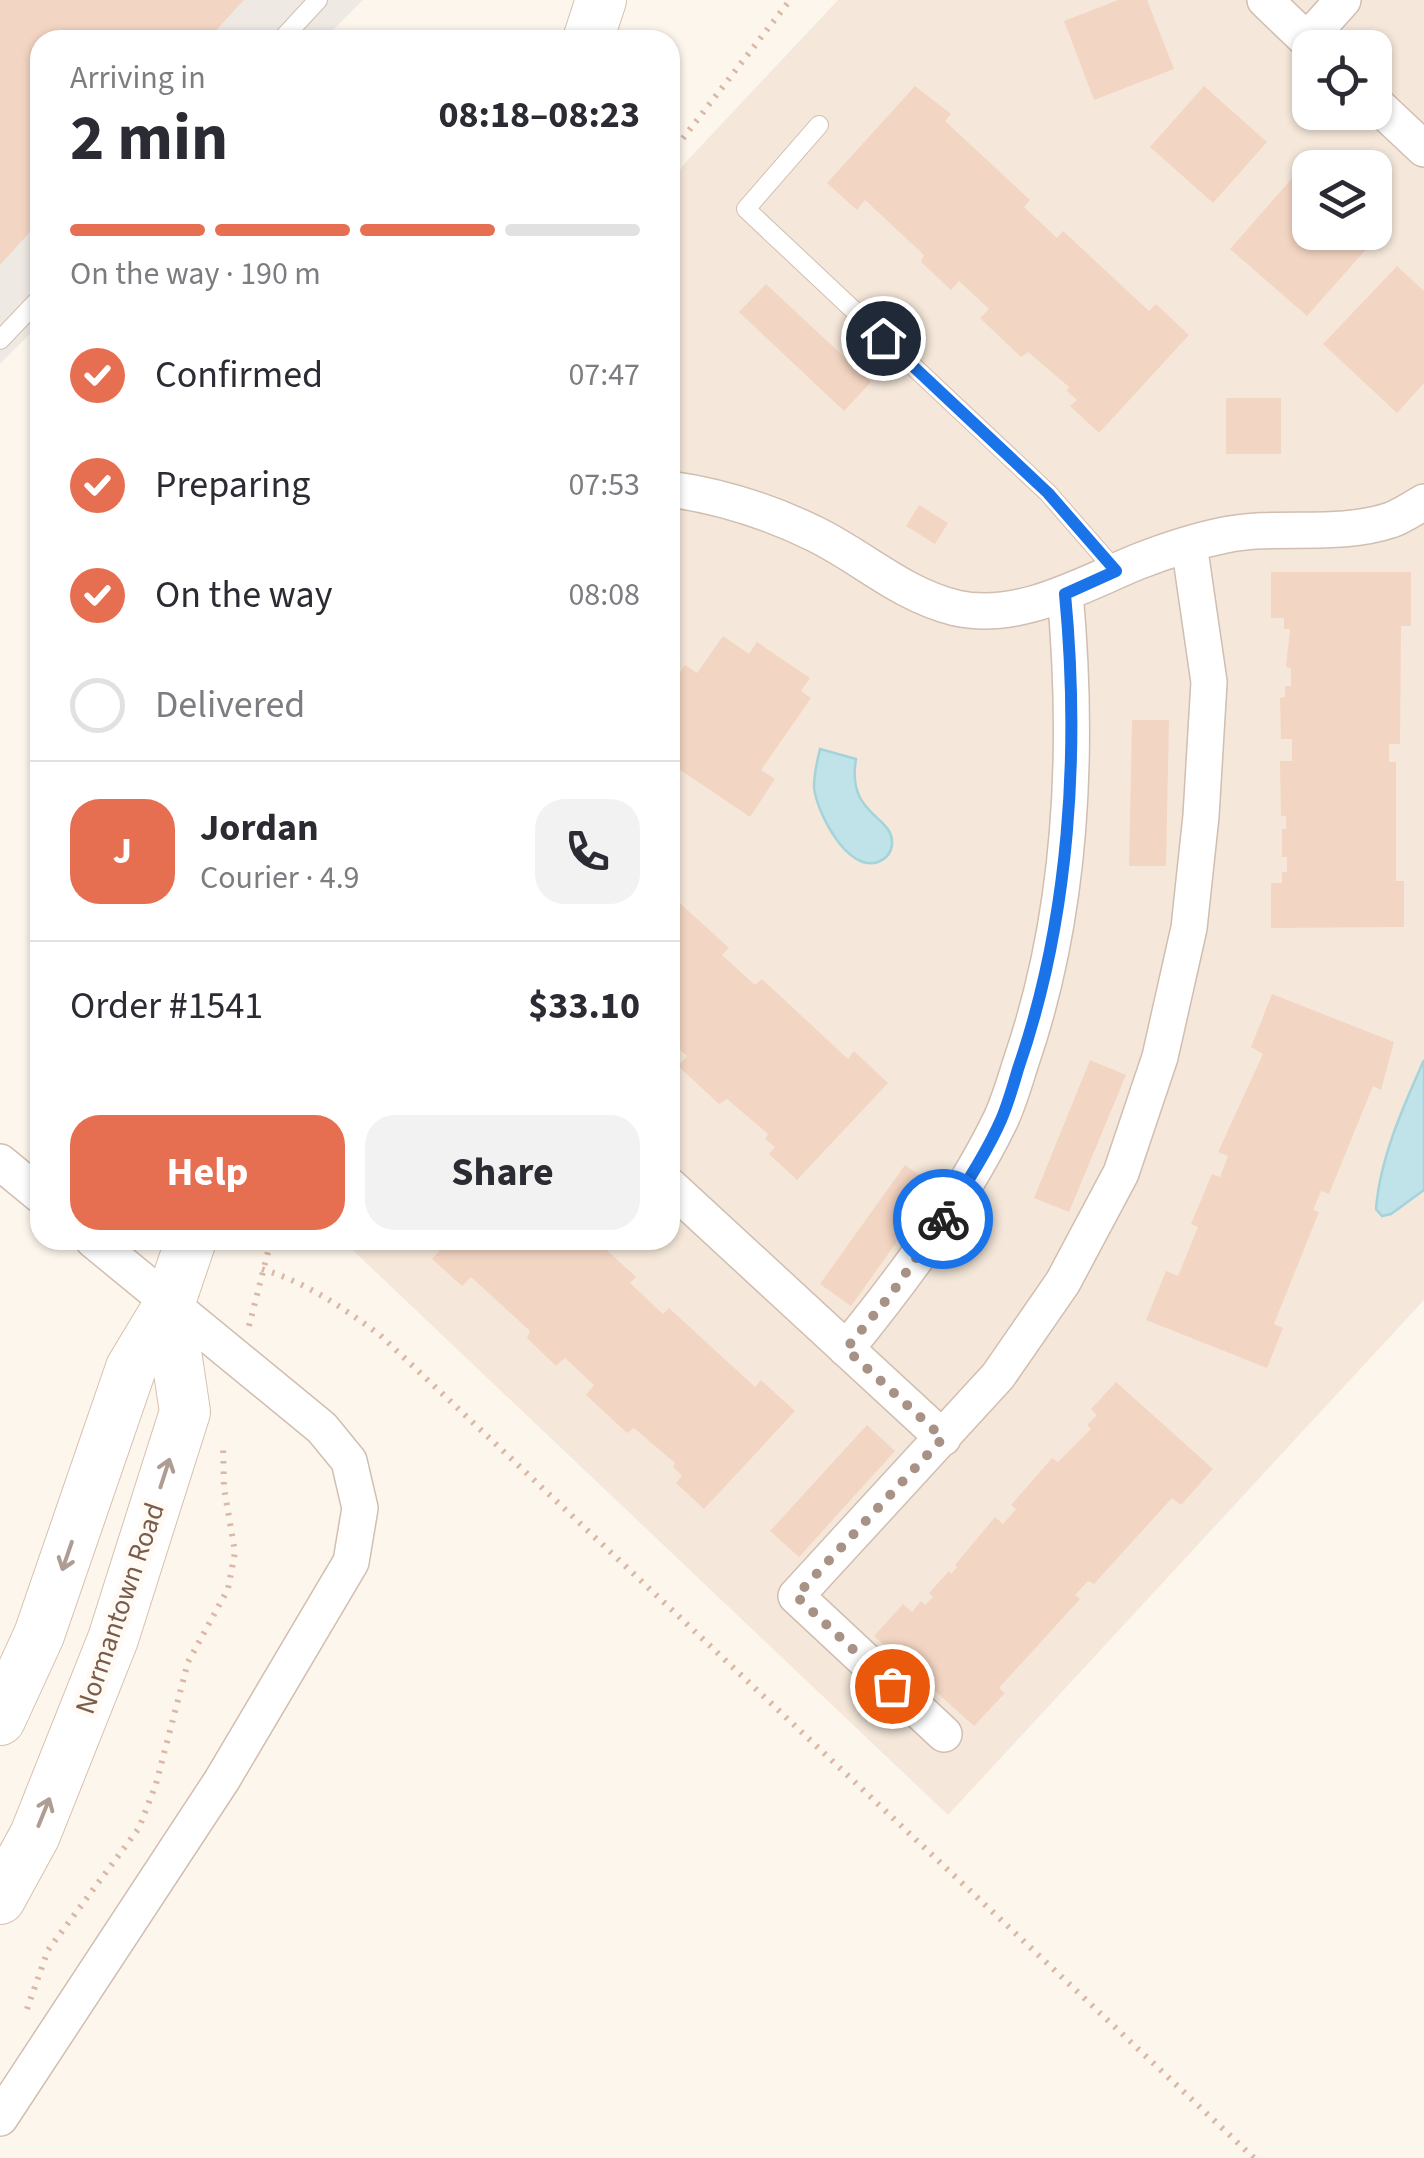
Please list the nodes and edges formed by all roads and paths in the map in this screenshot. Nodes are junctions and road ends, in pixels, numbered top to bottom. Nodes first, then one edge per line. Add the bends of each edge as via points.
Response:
1 (318, 0) edge
2 (601, 0) edge
3 (790, 0) edge
4 (1265, 0) edge
5 (1342, 0) edge
6 (290, 30) edge
7 (591, 30) edge
8 (1296, 30) edge
9 (1321, 30) edge
10 (1392, 119) edge
11 (819, 124) dead end
12 (680, 142) edge
13 (1424, 148) edge
14 (30, 308) edge
15 (0, 340) edge
16 (680, 491) edge
17 (1424, 502) edge
18 (1189, 544) junction
19 (1116, 571) junction
20 (1065, 594) junction
21 (0, 1162) edge
22 (30, 1188) edge
23 (680, 1195) edge
24 (105, 1250) edge
25 (188, 1250) edge
26 (268, 1250) edge
27 (262, 1269) junction
28 (170, 1304) junction
29 (846, 1349) junction
30 (241, 1362) junction
31 (226, 1433) dead end
32 (943, 1438) junction
33 (0, 1720) edge
34 (944, 1734) dead end
35 (0, 1899) edge
36 (26, 2013) dead end
37 (0, 2118) edge
38 (1254, 2158) edge

1 - 6 lane
2 - 7 street
3 - 12 path
4 - 8 street
5 - 9 street
10 - 13 street
11 - 19 lane via 746,209 1048,493
14 - 15 lane
16 - 20 street via 817,535 912,594 960,609 1018,608
17 - 18 street via 1393,520 1352,528 1229,534
18 - 19 street
18 - 32 street via 1209,682 1189,928 1160,1057 1121,1173 1064,1282 998,1376
19 - 20 street
20 - 29 street via 1073,675 1068,799 1057,917 1033,1027 1001,1120 962,1188
21 - 22 street
23 - 29 street
24 - 28 street
25 - 28 street, Normantown Road
26 - 27 path
27 - 30 path
27 - 38 path via 332,1300 380,1335
28 - 30 street
28 -> 33 street, Normantown Road via 131,1368 40,1635
35 -> 28 street, Normantown Road via 35,1834 113,1639 184,1412
29 - 32 street
30 - 37 street via 322,1428 348,1460 360,1508 351,1562 222,1780
31 - 36 path via 224,1488 235,1552 228,1588 188,1662 139,1828 48,1950
32 - 34 street via 796,1596

